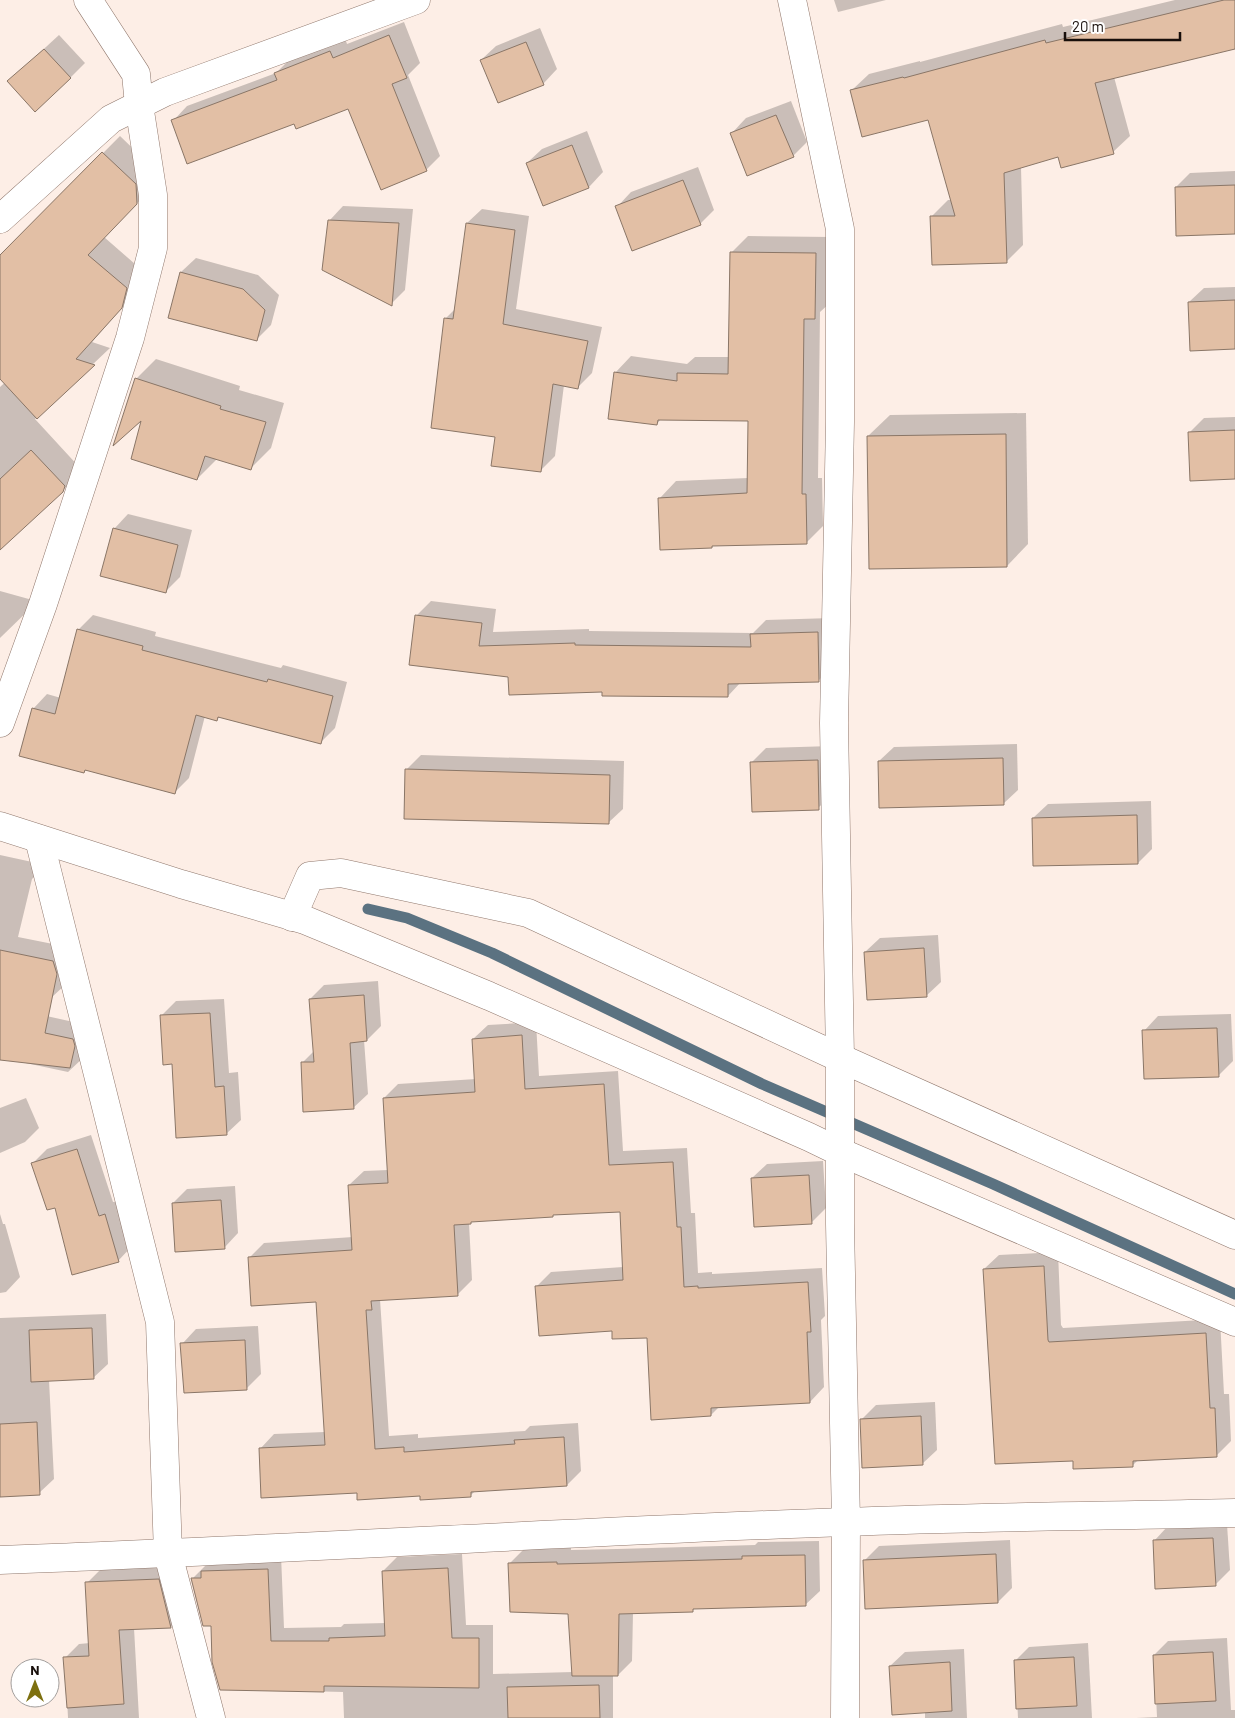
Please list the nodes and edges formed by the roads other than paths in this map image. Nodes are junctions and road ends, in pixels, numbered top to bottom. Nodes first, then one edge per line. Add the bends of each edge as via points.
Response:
1 (88, 0) edge
2 (416, 0) edge
3 (792, 0) edge
4 (138, 105) junction
5 (0, 219) edge
6 (0, 723) edge
7 (0, 826) edge
8 (39, 839) junction
9 (292, 916) junction
10 (840, 1065) junction
11 (840, 1144) junction
12 (1235, 1235) edge
13 (1235, 1322) edge
14 (1235, 1513) edge
15 (846, 1522) junction
16 (168, 1554) junction
17 (0, 1560) edge
18 (210, 1718) edge
19 (844, 1718) edge

1 - 4 street via 136,74
2 - 4 street via 165,92
3 - 10 street via 840,229 834,723
4 - 5 street via 111,118
4 - 6 street via 153,195 153,248 130,338 43,604
7 - 8 street
8 - 9 street
8 - 16 street via 160,1322
9 - 10 street via 310,876 341,873 528,913
9 - 11 street via 489,996 809,1136
10 - 11 street
10 - 12 street
11 - 13 street
11 - 15 street
14 - 15 street
15 - 16 street
15 - 19 street
16 - 17 street
16 - 18 street

